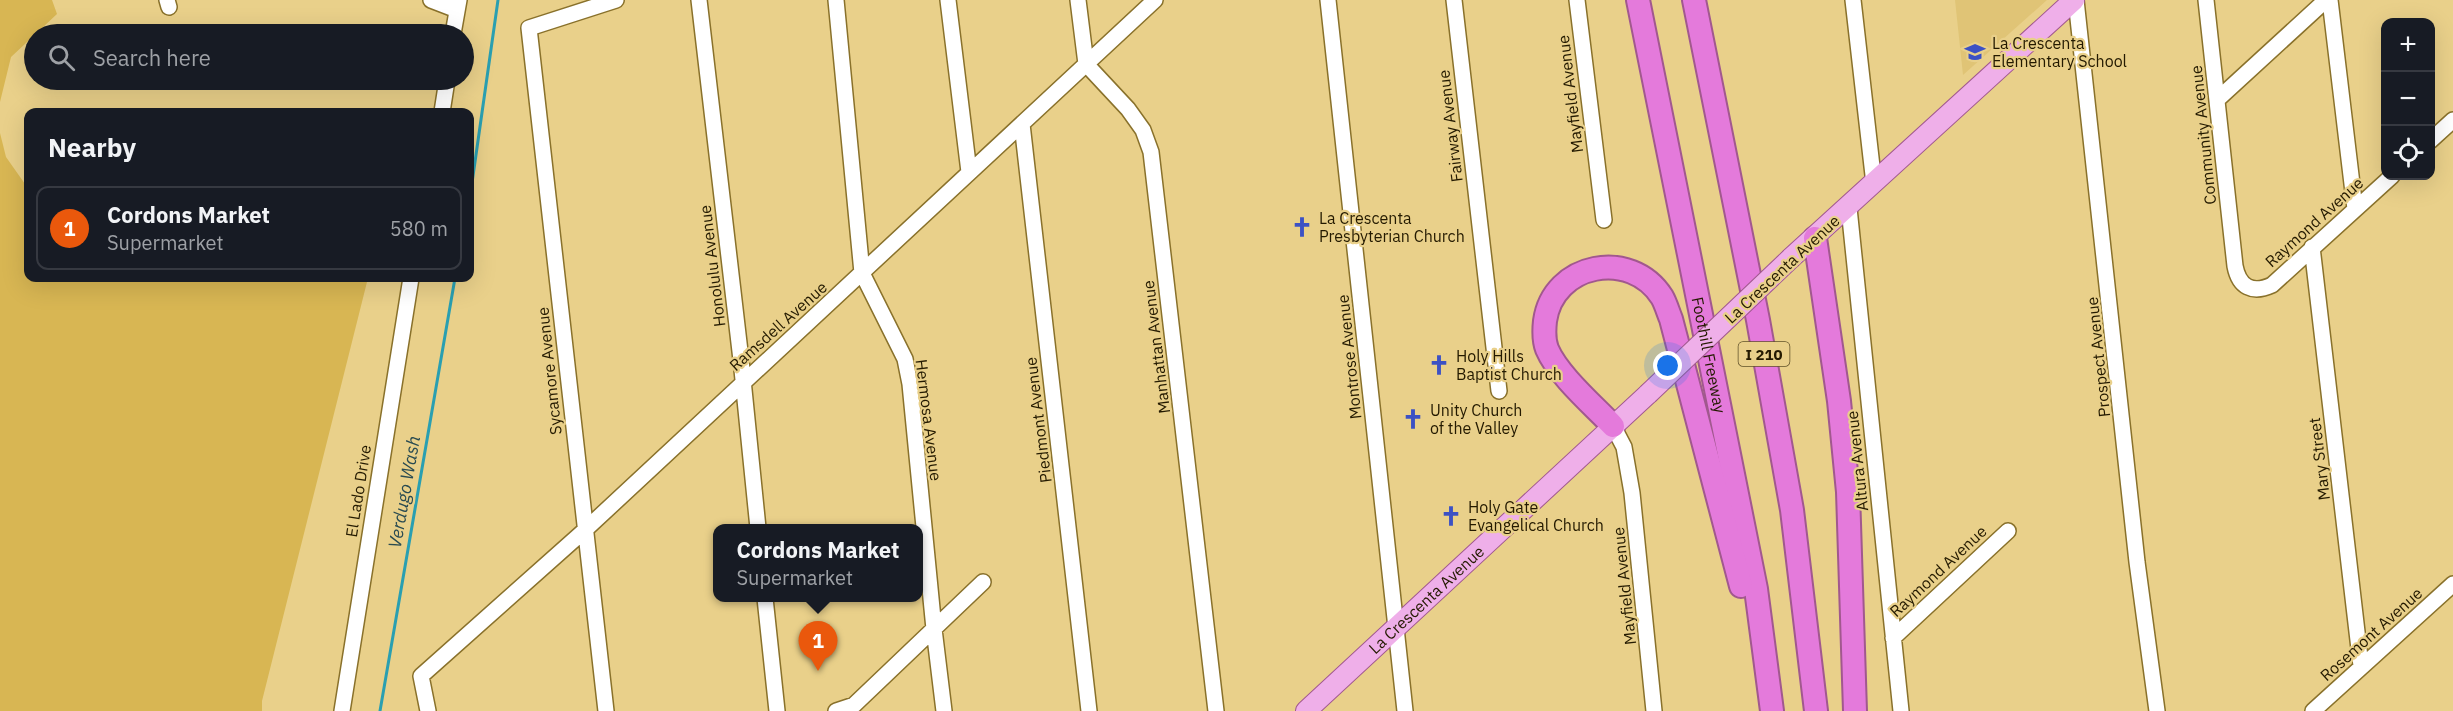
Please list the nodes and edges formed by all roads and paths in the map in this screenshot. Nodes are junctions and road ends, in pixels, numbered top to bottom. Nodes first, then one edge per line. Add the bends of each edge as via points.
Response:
1 (431, 0) edge
2 (616, 0) edge
3 (699, 0) edge
4 (836, 0) edge
5 (948, 0) edge
6 (1078, 0) edge
7 (1155, 0) edge
8 (1328, 0) edge
9 (1454, 0) edge
10 (1577, 0) edge
11 (1638, 0) edge
12 (1694, 0) edge
13 (1853, 0) edge
14 (2075, 0) edge
15 (2206, 0) edge
16 (2328, 0) edge
17 (458, 5) edge
18 (455, 24) edge
19 (1086, 64) junction
20 (445, 90) edge
21 (2218, 99) junction
22 (443, 108) edge
23 (2453, 120) edge
24 (1022, 124) junction
25 (2435, 136) edge
26 (969, 172) junction
27 (2388, 180) edge
28 (1874, 184) junction
29 (1849, 208) junction
30 (2355, 209) junction
31 (1604, 220) dead end
32 (1815, 238) junction
33 (2312, 247) junction
34 (2235, 266) joint
35 (862, 273) junction
36 (410, 282) edge
37 (743, 382) junction
38 (1499, 391) dead end
39 (1613, 426) junction
40 (758, 524) edge
41 (585, 530) junction
42 (2008, 531) dead end
43 (983, 582) dead end
44 (2453, 584) edge
45 (766, 602) edge
46 (1397, 625) junction
47 (934, 629) junction
48 (1893, 638) junction
49 (2361, 666) junction
50 (1771, 704) edge
51 (342, 711) edge
52 (428, 711) edge
53 (606, 711) edge
54 (777, 711) edge
55 (836, 711) edge
56 (944, 711) edge
57 (1089, 711) edge
58 (1216, 711) edge
59 (1306, 711) edge
60 (1405, 711) edge
61 (1654, 711) edge
62 (1816, 711) edge
63 (1855, 711) edge
64 (1901, 711) edge
65 (2157, 711) edge
66 (2313, 711) edge

1 - 17 street
2 - 41 street, Sycamore Avenue via 529,28
3 - 37 street, Honolulu Avenue
4 - 35 street, Hermosa Avenue
5 - 26 street
6 - 19 street
7 - 19 street, Ramsdell Avenue
8 - 46 street, Montrose Avenue
9 - 38 street, Fairway Avenue
10 - 31 street, Mayfield Avenue
11 - 50 highway, Foothill Freeway via 1756,589
12 - 62 highway, I 210 via 1792,510
13 - 28 street
14 - 28 main road, La Crescenta Avenue
14 - 65 street, Prospect Avenue
15 - 21 street, Community Avenue
16 - 21 street
16 - 30 street
17 - 18 street
19 - 24 street, Ramsdell Avenue
19 - 58 street, Manhattan Avenue via 1128,109 1143,130 1151,152
20 - 22 street
21 - 34 street, Community Avenue
23 - 25 street
24 - 26 street, Ramsdell Avenue
24 - 57 street, Piedmont Avenue
26 - 35 street, Ramsdell Avenue
27 - 30 street, Raymond Avenue
28 - 29 main road, La Crescenta Avenue
29 - 32 main road, La Crescenta Avenue
29 - 48 street, Altura Avenue
30 - 33 street, Raymond Avenue
32 - 39 main road, La Crescenta Avenue, bridge
32 - 63 highway via 1848,492
33 - 34 street, Raymond Avenue via 2264,288 2245,287
33 - 49 street, Mary Street
35 - 37 street, Ramsdell Avenue
35 - 47 street, Hermosa Avenue via 907,367
36 - 51 street, El Lado Drive
37 - 40 street, Honolulu Avenue
37 - 41 street, Ramsdell Avenue
39 - 46 main road, La Crescenta Avenue
39 - 50 highway via 1556,364 1546,347 1544,328 1546,312 1563,284 1576,274 1606,266 1638,274 1663,299
39 - 61 street, Mayfield Avenue via 1624,447 1632,493
41 - 52 street, Ramsdell Avenue via 421,676
41 - 53 street, Sycamore Avenue
42 - 48 street, Raymond Avenue
43 - 47 street
44 - 49 street, Rosemont Avenue
45 - 54 street
46 - 59 main road, La Crescenta Avenue
46 - 60 street, Montrose Avenue
47 - 55 street via 854,705
47 - 56 street, Hermosa Avenue
48 - 64 street, Altura Avenue
49 - 66 street, Rosemont Avenue

